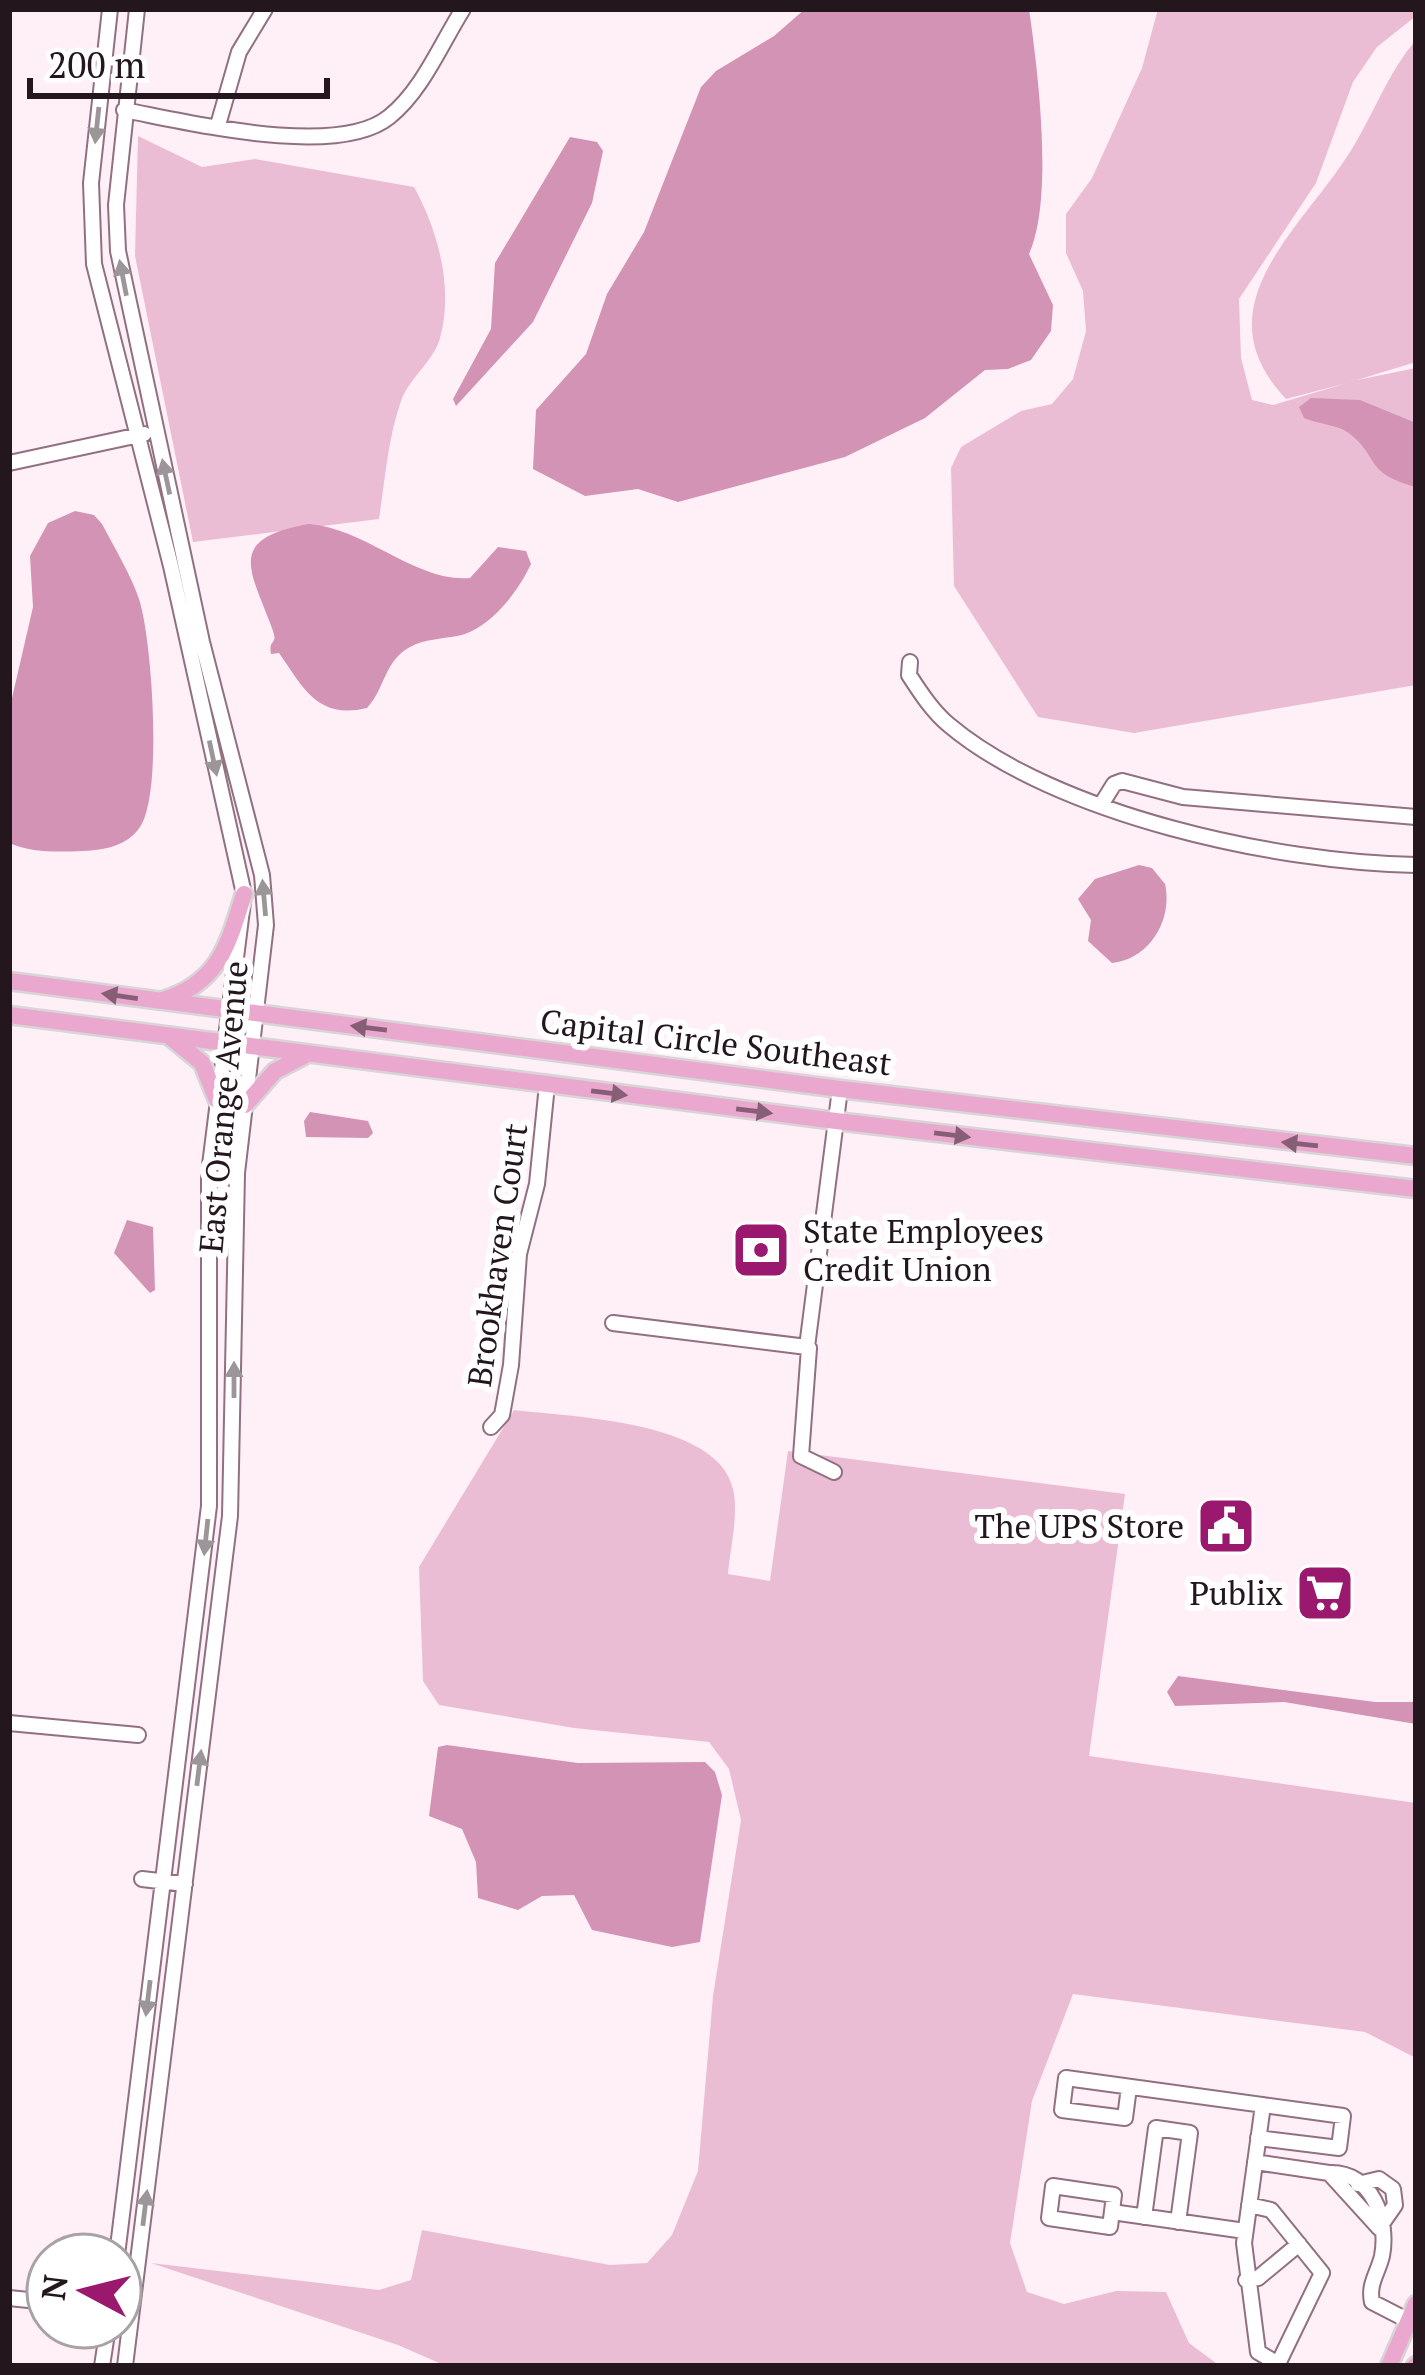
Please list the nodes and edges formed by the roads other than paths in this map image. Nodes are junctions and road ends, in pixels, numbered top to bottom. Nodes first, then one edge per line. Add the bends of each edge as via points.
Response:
1 (110, 9) edge
2 (137, 9) edge
3 (265, 9) edge
4 (463, 9) edge
5 (124, 110) junction
6 (218, 125) junction
7 (155, 430) junction
8 (136, 436) junction
9 (9, 464) edge
10 (910, 662) dead end
11 (1101, 805) junction
12 (1416, 817) edge
13 (1416, 865) edge
14 (244, 894) junction
15 (9, 981) edge
16 (159, 1001) junction
17 (231, 1012) junction
18 (258, 1014) junction
19 (9, 1015) edge
20 (168, 1036) junction
21 (226, 1043) junction
22 (254, 1048) junction
23 (307, 1055) junction
24 (547, 1085) junction
25 (840, 1089) junction
26 (218, 1100) junction
27 (245, 1105) junction
28 (836, 1121) junction
29 (1416, 1156) edge
30 (1416, 1189) edge
31 (613, 1323) dead end
32 (808, 1347) junction
33 (490, 1427) dead end
34 (835, 1472) dead end
35 (9, 1723) edge
36 (138, 1735) dead end
37 (142, 1880) dead end
38 (162, 1882) junction
39 (185, 1884) junction
40 (1129, 2087) junction
41 (1263, 2105) junction
42 (1258, 2138) junction
43 (1255, 2162) junction
44 (1249, 2205) junction
45 (1112, 2212) junction
46 (1144, 2217) junction
47 (1178, 2222) junction
48 (120, 2231) edge
49 (137, 2231) edge
50 (1245, 2231) junction
51 (1299, 2244) junction
52 (1246, 2281) junction
53 (1412, 2312) edge
54 (1277, 2365) edge
55 (1389, 2366) edge

1 -> 8 street, East Orange Avenue via 89,220 106,328
2 - 5 street, East Orange Avenue
3 - 6 street via 239,52
4 - 6 street via 409,97 366,131 325,136
5 - 6 street
7 -> 5 street, East Orange Avenue via 118,251
7 - 8 street
18 -> 7 street, East Orange Avenue via 262,875
8 - 9 street
8 -> 14 street, East Orange Avenue
10 - 11 street via 909,676 945,723
11 - 12 street via 1122,781 1183,797
11 - 13 street via 1203,838 1343,862
14 - 16 main road via 210,976
14 - 17 street, East Orange Avenue
16 -> 15 main road, Capital Circle Southeast
16 - 17 main road, Capital Circle Southeast
17 - 18 main road, Capital Circle Southeast
17 - 21 street, East Orange Avenue
18 - 22 street, East Orange Avenue
25 -> 18 main road, Capital Circle Southeast
19 - 20 main road, Capital Circle Southeast
20 - 21 main road, Capital Circle Southeast
20 - 26 main road via 202,1063
21 - 22 main road, Capital Circle Southeast
21 - 26 street, East Orange Avenue
22 - 23 main road, Capital Circle Southeast
22 - 27 street, East Orange Avenue
23 - 24 main road, Capital Circle Southeast
23 - 27 main road via 275,1071
24 -> 28 main road, Capital Circle Southeast
24 - 33 street, Brookhaven Court via 537,1184 519,1254 511,1365 502,1415
25 - 28 street
29 -> 25 main road, Capital Circle Southeast
26 -> 38 street, East Orange Avenue via 208,1213 212,1461
39 -> 27 street, East Orange Avenue via 230,1516
28 -> 30 main road, Capital Circle Southeast
28 - 32 street
31 - 32 street
32 - 34 street via 801,1456
35 - 36 street
37 - 38 street
38 - 39 street
38 -> 48 street, East Orange Avenue
49 -> 39 street, East Orange Avenue
40 - 40 street via 1066,2078 1062,2110 1125,2118
40 - 41 street
41 - 42 street
41 - 42 street via 1343,2116 1339,2148
42 - 43 street
43 - 44 street
43 - 53 street via 1329,2173 1380,2211 1372,2302
44 - 50 street
44 - 51 street via 1271,2210
45 - 45 street via 1110,2227 1048,2218 1053,2186 1114,2195
45 - 46 street
46 - 47 street
46 - 47 street via 1156,2128 1190,2133
47 - 50 street
50 - 52 street
51 - 52 street
51 - 54 street via 1322,2279
52 - 54 street via 1258,2352
53 - 55 main road

